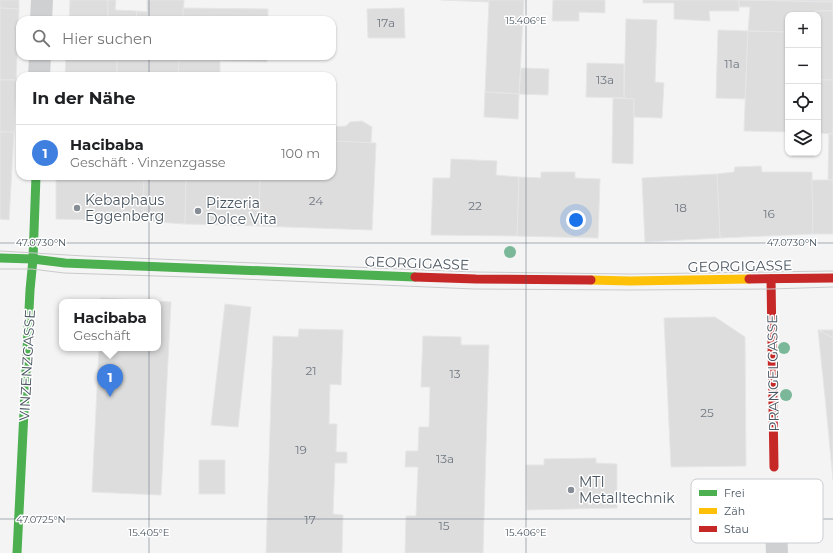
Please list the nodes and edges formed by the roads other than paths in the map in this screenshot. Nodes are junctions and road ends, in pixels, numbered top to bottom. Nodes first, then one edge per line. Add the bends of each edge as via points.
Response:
1 (42, 0) edge
2 (41, 16) edge
3 (40, 60) edge
4 (39, 72) edge
5 (36, 180) edge
6 (0, 258) edge
7 (33, 260) junction
8 (833, 278) edge
9 (771, 279) junction
10 (774, 467) dead end
11 (777, 543) edge
12 (17, 553) edge
13 (777, 553) edge

1 - 2 street
3 - 4 street
5 - 7 main road, VINZENZGASSE
6 - 7 main road, GEORGIGASSE
7 - 9 main road, GEORGIGASSE via 476,279
7 - 12 main road, VINZENZGASSE
8 - 9 main road, GEORGIGASSE
9 - 10 main road, PRANGELGASSE
11 - 13 street

